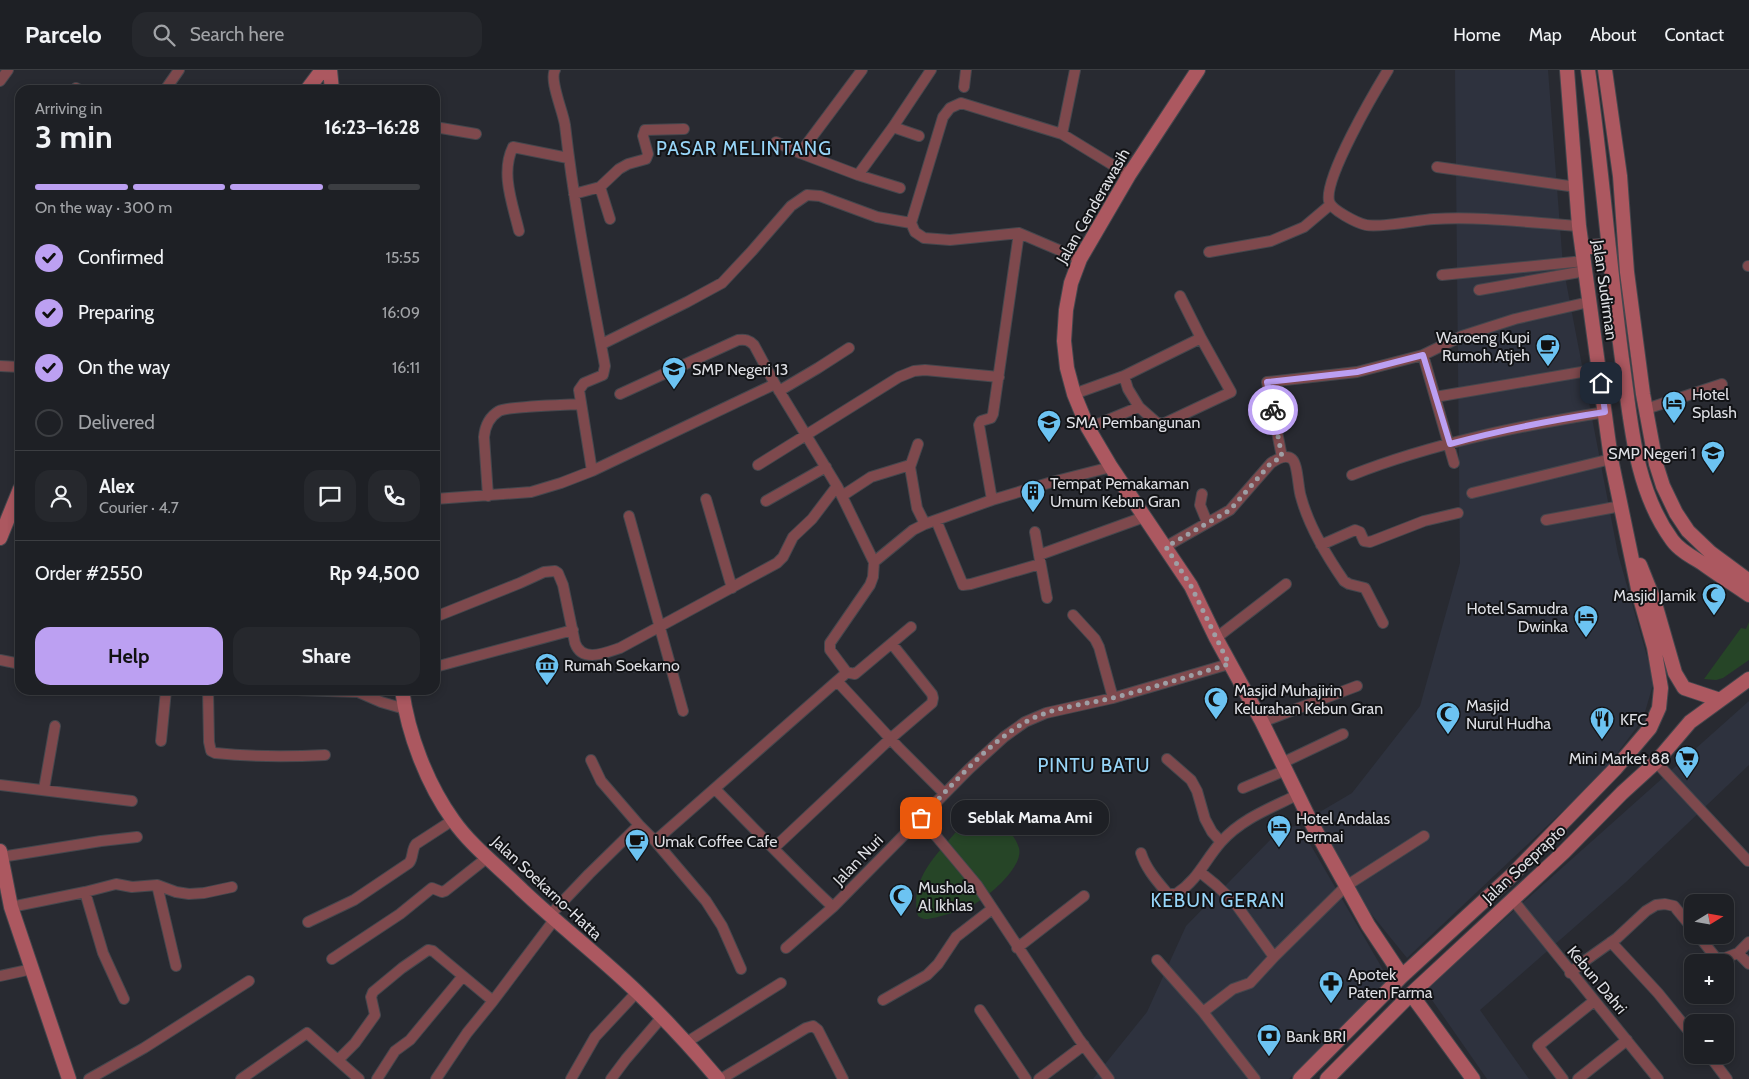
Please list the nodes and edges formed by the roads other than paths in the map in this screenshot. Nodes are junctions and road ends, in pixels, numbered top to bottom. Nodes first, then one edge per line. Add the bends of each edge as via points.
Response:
1 (8, 70) edge
2 (178, 70) edge
3 (322, 70) edge
4 (330, 70) edge
5 (555, 70) edge
6 (862, 70) edge
7 (931, 70) edge
8 (1075, 70) edge
9 (1198, 70) edge
10 (1388, 70) edge
11 (1567, 70) edge
12 (1588, 70) edge
13 (1605, 70) edge
14 (963, 72) edge
15 (0, 81) edge
16 (168, 85) edge
17 (311, 85) edge
18 (332, 85) edge
19 (964, 87) dead end
20 (440, 127) edge
21 (893, 127) junction
22 (684, 129) dead end
23 (476, 134) dead end
24 (1062, 134) junction
25 (918, 136) dead end
26 (776, 142) dead end
27 (800, 153) junction
28 (568, 158) junction
29 (1437, 167) dead end
30 (858, 175) junction
31 (1129, 175) junction
32 (600, 187) junction
33 (1576, 187) junction
34 (900, 188) dead end
35 (574, 194) junction
36 (1330, 205) junction
37 (610, 219) dead end
38 (1579, 226) junction
39 (520, 231) dead end
40 (917, 231) junction
41 (1019, 232) junction
42 (1608, 245) junction
43 (1209, 252) dead end
44 (1082, 254) junction
45 (1583, 260) junction
46 (1442, 275) dead end
47 (1479, 290) dead end
48 (1180, 296) dead end
49 (1589, 302) junction
50 (1201, 338) junction
51 (602, 344) junction
52 (848, 348) dead end
53 (1423, 355) junction
54 (0, 366) edge
55 (15, 366) edge
56 (1599, 369) junction
57 (1124, 376) junction
58 (999, 377) junction
59 (1722, 384) dead end
60 (777, 387) junction
61 (620, 394) dead end
62 (1074, 394) junction
63 (1435, 398) junction
64 (580, 404) junction
65 (1139, 407) junction
66 (1646, 409) junction
67 (1605, 412) junction
68 (1088, 428) junction
69 (805, 435) junction
70 (918, 444) dead end
71 (1450, 444) junction
72 (1282, 457) junction
73 (1611, 459) junction
74 (1454, 463) dead end
75 (758, 465) dead end
76 (910, 465) junction
77 (826, 467) junction
78 (1111, 467) junction
79 (592, 471) junction
80 (1352, 475) dead end
81 (837, 486) junction
82 (1472, 493) dead end
83 (1202, 494) dead end
84 (488, 496) junction
85 (842, 496) junction
86 (440, 499) edge
87 (706, 499) dead end
88 (992, 500) junction
89 (15, 501) edge
90 (766, 501) dead end
91 (1621, 506) junction
92 (1458, 513) dead end
93 (630, 516) dead end
94 (1144, 517) junction
95 (936, 520) junction
96 (1546, 520) dead end
97 (1207, 522) junction
98 (925, 524) junction
99 (1688, 531) junction
100 (1035, 532) dead end
101 (0, 538) edge
102 (1321, 544) junction
103 (1676, 544) junction
104 (1629, 546) junction
105 (1166, 547) junction
106 (1040, 559) junction
107 (874, 562) junction
108 (1749, 581) edge
109 (1286, 584) dead end
110 (732, 588) junction
111 (1749, 594) edge
112 (1047, 598) dead end
113 (440, 615) edge
114 (1073, 615) dead end
115 (1383, 623) dead end
116 (659, 626) junction
117 (911, 627) dead end
118 (572, 630) junction
119 (1216, 638) junction
120 (892, 644) junction
121 (0, 660) edge
122 (15, 663) edge
123 (1229, 664) junction
124 (440, 665) edge
125 (845, 672) junction
126 (1749, 679) edge
127 (837, 681) junction
128 (1357, 686) dead end
129 (1661, 688) joint
130 (166, 695) edge
131 (208, 695) edge
132 (366, 695) edge
133 (403, 695) edge
134 (1113, 698) junction
135 (1720, 700) junction
136 (404, 709) junction
137 (683, 711) dead end
138 (1262, 722) junction
139 (55, 726) dead end
140 (1343, 734) dead end
141 (890, 739) junction
142 (161, 741) dead end
143 (325, 755) dead end
144 (1167, 759) dead end
145 (590, 760) dead end
146 (1656, 762) junction
147 (1284, 766) junction
148 (0, 785) edge
149 (1243, 788) dead end
150 (44, 789) junction
151 (715, 789) junction
152 (944, 793) junction
153 (1297, 795) junction
154 (132, 801) dead end
155 (921, 818) junction
156 (453, 820) junction
157 (639, 826) junction
158 (1424, 836) dead end
159 (137, 837) dead end
160 (654, 841) junction
161 (1221, 842) junction
162 (774, 848) junction
163 (1141, 853) dead end
164 (1, 854) edge
165 (488, 857) junction
166 (1748, 862) edge
167 (1200, 872) junction
168 (158, 885) junction
169 (1346, 886) junction
170 (232, 887) dead end
171 (85, 892) junction
172 (1084, 896) dead end
173 (1512, 900) junction
174 (7, 904) edge
175 (833, 907) junction
176 (992, 909) junction
177 (552, 918) junction
178 (1684, 918) edge
179 (308, 922) dead end
180 (1611, 942) junction
181 (1749, 942) edge
182 (1705, 944) edge
183 (786, 948) dead end
184 (1017, 948) junction
185 (1738, 953) junction
186 (1274, 957) junction
187 (332, 958) dead end
188 (1157, 960) dead end
189 (1749, 964) edge
190 (176, 966) dead end
191 (32, 969) junction
192 (740, 969) dead end
193 (1570, 973) junction
194 (0, 976) edge
195 (463, 976) junction
196 (1402, 976) junction
197 (249, 981) dead end
198 (781, 983) dead end
199 (637, 992) junction
200 (1411, 994) junction
201 (124, 999) dead end
202 (883, 1000) dead end
203 (1594, 1000) junction
204 (493, 1001) junction
205 (980, 1010) dead end
206 (1203, 1012) junction
207 (662, 1017) junction
208 (1684, 1025) edge
209 (1627, 1040) junction
210 (687, 1042) junction
211 (1084, 1045) junction
212 (338, 1060) junction
213 (1716, 1064) edge
214 (69, 1079) edge
215 (89, 1079) edge
216 (241, 1079) edge
217 (359, 1079) edge
218 (377, 1079) edge
219 (436, 1079) edge
220 (570, 1079) edge
221 (612, 1079) edge
222 (720, 1079) edge
223 (843, 1079) edge
224 (1026, 1079) edge
225 (1038, 1079) edge
226 (1109, 1079) edge
227 (1255, 1079) edge
228 (1300, 1079) edge
229 (1327, 1079) edge
230 (1473, 1079) edge
231 (1563, 1079) edge
232 (1578, 1079) edge
233 (1658, 1079) edge
234 (1728, 1079) edge

1 - 15 street
2 - 16 street
3 - 17 main road
4 - 18 main road
5 - 28 street via 552,80 564,119
6 - 27 street
7 - 21 street
8 - 24 street
9 - 31 main road, Jalan Cenderawasih
10 - 36 street via 1344,151 1328,192
11 - 33 main road, Jalan Sudirman
12 - 42 main road, Jalan Sudirman
13 - 66 main road, Jalan Sudirman
14 - 19 street
20 - 23 street
21 - 25 street
21 - 30 street
22 - 32 street via 645,130 642,136 648,154 646,159 619,169
24 - 31 street
24 - 40 street via 961,103 950,108 943,117
26 - 27 street
27 - 30 street
28 - 35 street
28 - 39 street via 513,147 508,184
29 - 33 street
30 - 34 street
31 - 44 main road, Jalan Cenderawasih
32 - 35 street
32 - 37 street
33 - 38 main road, Jalan Sudirman
35 - 51 street
36 - 38 street via 1367,226 1464,218
36 - 43 street via 1304,227 1278,238
38 - 45 main road, Jalan Sudirman
40 - 41 street via 956,240
40 - 51 street via 811,194 797,200 722,283
41 - 44 street
41 - 58 street
42 - 45 main road
42 - 103 main road, Jalan Sudirman via 1640,471 1656,514
44 - 62 main road, Jalan Cenderawasih via 1071,283 1064,341
45 - 46 street
45 - 47 street
45 - 49 main road, Jalan Sudirman
48 - 50 street
49 - 53 street via 1462,336
49 - 56 main road, Jalan Sudirman
50 - 57 street
50 - 65 street via 1231,392 1162,424
51 - 64 street via 605,373 580,387
52 - 60 street via 818,368
53 - 63 street
53 - 72 street via 1357,372 1267,382
54 - 55 street
56 - 63 street
56 - 67 main road, Jalan Sudirman
57 - 62 street
57 - 65 street
58 - 69 street via 914,371
58 - 88 street via 992,417 981,421 979,429
59 - 66 street
60 - 61 street via 754,345 744,339
60 - 69 street
60 - 79 street
62 - 68 main road, Jalan Cenderawasih
63 - 71 street
64 - 79 street
64 - 84 street via 502,409 490,418 484,437
65 - 68 street
66 - 99 main road, Jalan Sudirman via 1663,486
67 - 71 street
67 - 73 main road, Jalan Sudirman
68 - 78 main road, Jalan Cenderawasih
69 - 75 street
69 - 77 street
70 - 76 street
71 - 74 street
71 - 80 street
72 - 97 street via 1271,463 1230,510
72 - 102 street via 1295,462 1303,504
73 - 82 street
73 - 91 main road, Jalan Sudirman
76 - 85 street via 871,477
76 - 98 street via 916,500
77 - 81 street
77 - 90 street
78 - 88 street
78 - 94 main road, Jalan Cenderawasih
79 - 84 street via 530,492
81 - 85 street
81 - 110 street via 812,519 793,537 777,563
83 - 97 street via 1200,506
84 - 86 street
85 - 107 street
87 - 110 street
88 - 95 street
89 - 101 main road
91 - 96 street
91 - 104 main road, Jalan Sudirman
92 - 102 street via 1424,521 1370,542 1364,541 1360,532 1355,530
93 - 116 street
94 - 105 main road, Jalan Cenderawasih
94 - 106 street
95 - 98 street
95 - 106 street via 963,585
97 - 105 street
98 - 107 street
99 - 103 main road
99 - 108 main road, Jalan Sudirman
100 - 106 street
102 - 115 street via 1344,581 1365,588
103 - 111 main road, Jalan Sudirman
104 - 129 main road, Jalan Sudirman
104 - 135 main road via 1654,600 1679,683 1688,690
105 - 119 main road, Jalan Cenderawasih via 1191,586
106 - 112 street
107 - 125 street via 870,585 830,643 830,650
109 - 119 street
110 - 116 street
113 - 118 street via 544,572 554,571 563,585
114 - 134 street via 1099,647
116 - 118 street via 634,642 593,655 578,650
116 - 137 street
117 - 120 street
118 - 124 street
119 - 123 main road, Jalan Cenderawasih
120 - 125 street via 855,674
120 - 141 street via 933,698 932,703
121 - 122 street
123 - 134 street, Jalan Nuri
123 - 138 main road, Jalan Cenderawasih
125 - 127 street
126 - 135 main road, Jalan Soeprapto
127 - 141 street
127 - 151 street
128 - 138 street
129 - 196 main road, Jalan Soeprapto via 1656,718 1638,744 1512,875
130 - 142 street
131 - 143 street via 211,751 247,756
132 - 136 street
133 - 136 main road, Jalan Soekarno-Hatta
134 - 152 street, Jalan Nuri via 1046,713 1025,722 1004,737
135 - 146 main road, Jalan Soeprapto via 1690,722
136 - 156 main road, Jalan Soekarno-Hatta via 428,775
138 - 147 main road, Jalan Cenderawasih
139 - 150 street
140 - 147 street
141 - 152 street
141 - 162 street
144 - 161 street via 1191,780 1205,819
145 - 157 street via 601,781
146 - 166 street
146 - 173 main road, Jalan Soeprapto
147 - 149 street
147 - 153 main road, Jalan Cenderawasih
148 - 150 street
150 - 154 street
151 - 160 street
151 - 162 street, Jalan Nuri
152 - 155 street, Jalan Nuri
153 - 161 street via 1242,823
153 - 169 main road, Jalan Cenderawasih
155 - 175 street, Jalan Nuri
155 - 176 street via 965,869
156 - 165 main road, Jalan Soekarno-Hatta
156 - 179 street via 416,844 409,863 354,900
157 - 160 street
157 - 177 street via 589,874
158 - 169 street
159 - 164 street
160 - 192 street via 706,901 722,926
161 - 167 street
162 - 175 street, Jalan Nuri
163 - 167 street via 1144,864 1170,895 1179,892
164 - 174 main road
165 - 177 main road, Jalan Soekarno-Hatta
165 - 187 street via 445,891 432,888 400,914
167 - 186 street via 1235,903
168 - 170 street via 189,894
168 - 171 street via 132,888 116,884
168 - 190 street
169 - 186 street
169 - 196 main road, Jalan Cenderawasih
171 - 174 street
171 - 201 street via 103,953
172 - 184 street
173 - 193 street, Kebun Dahri
173 - 200 main road, Jalan Soeprapto
174 - 191 main road
175 - 183 street
176 - 184 street
176 - 202 street via 956,937 938,964 926,975
177 - 199 main road, Jalan Soekarno-Hatta
177 - 204 street
178 - 180 street via 1674,906 1656,905
180 - 193 street
180 - 208 street
181 - 185 street
182 - 185 street via 1716,958
184 - 211 street
185 - 189 street
186 - 206 street via 1250,983 1233,989
188 - 206 street
191 - 194 street
191 - 214 main road
193 - 203 street, Kebun Dahri
195 - 204 street
195 - 212 street via 431,950 426,951 373,992 375,1015
195 - 218 street via 410,1040 395,1051
196 - 228 main road, Jalan Soeprapto
197 - 215 street
198 - 210 street
199 - 207 main road, Jalan Soekarno-Hatta
199 - 220 street via 595,1036
200 - 229 main road, Jalan Soeprapto
200 - 230 main road
203 - 209 street, Kebun Dahri
203 - 231 street via 1538,1046
204 - 219 street
205 - 224 street
206 - 227 street
207 - 210 main road, Jalan Soekarno-Hatta
207 - 221 street
209 - 232 street
209 - 233 street, Kebun Dahri
210 - 222 main road, Jalan Soekarno-Hatta
211 - 225 street
211 - 226 street
212 - 216 street via 306,1034
212 - 217 street
213 - 234 street
222 - 223 street via 813,1026

